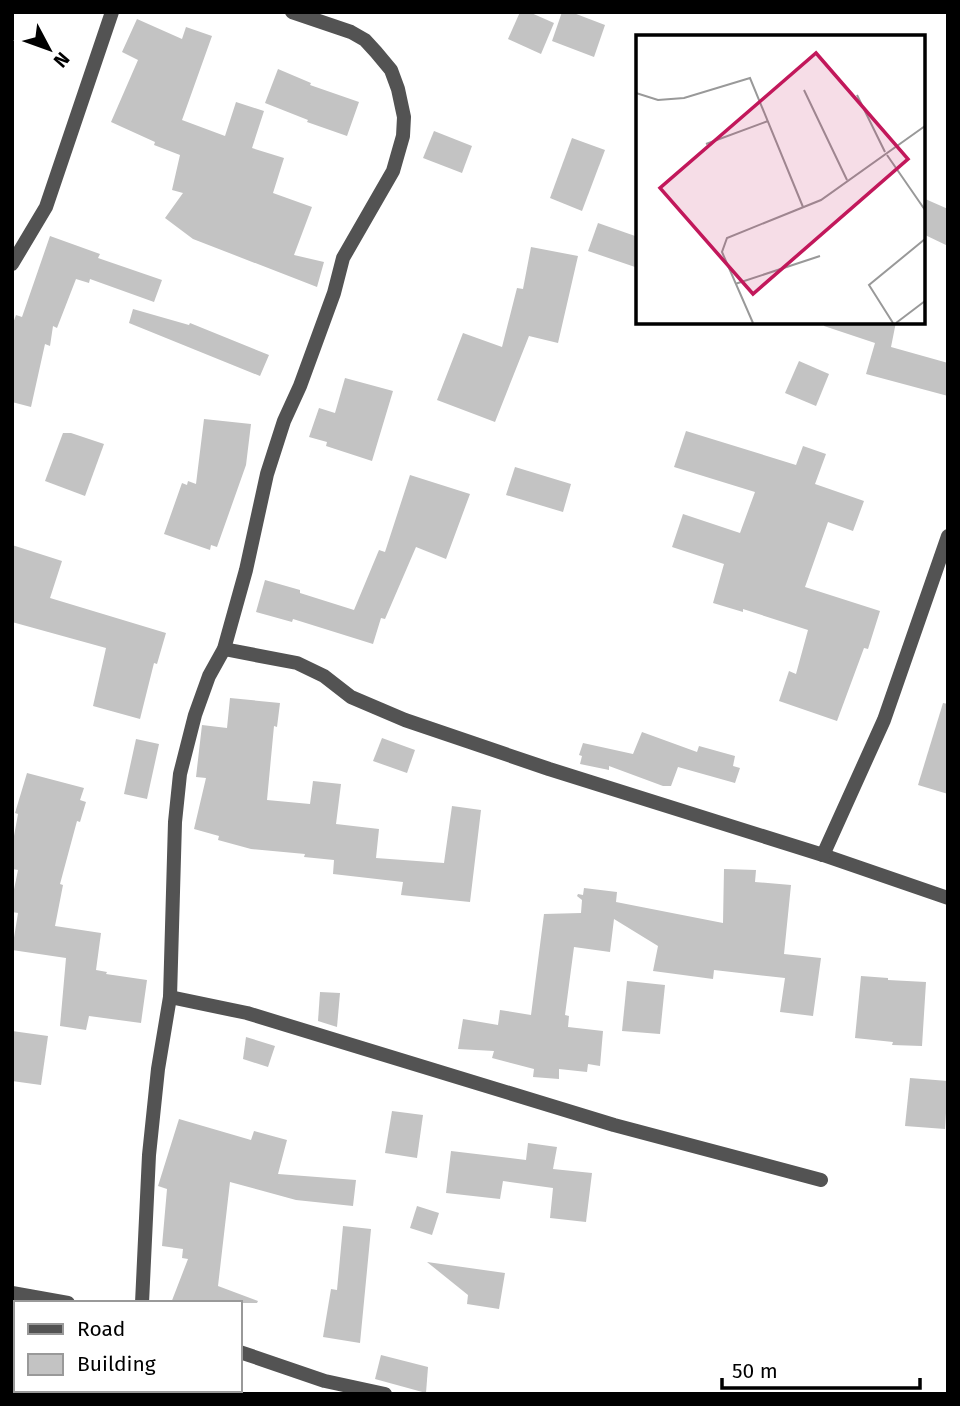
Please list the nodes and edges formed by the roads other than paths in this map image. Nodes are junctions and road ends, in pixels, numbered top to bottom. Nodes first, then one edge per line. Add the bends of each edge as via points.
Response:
1 (112, 12) edge
2 (292, 12) edge
3 (12, 264) edge
4 (948, 536) edge
5 (224, 649) junction
6 (823, 855) junction
7 (948, 898) edge
8 (170, 997) junction
9 (821, 1180) dead end
10 (12, 1293) edge
11 (57, 1301) edge
12 (142, 1301) edge
13 (242, 1353) edge
14 (385, 1394) edge

1 - 3 street via 46,207
2 - 5 street via 351,32 376,52 391,70 398,89 403,136 393,171 343,258 284,421
4 - 6 street via 884,720
5 - 6 street via 297,663 361,702 405,720
5 - 8 street via 195,715 180,774
6 - 7 street
8 - 9 street via 247,1013 614,1125
8 - 12 street via 149,1155
10 - 11 street
13 - 14 street via 325,1381

